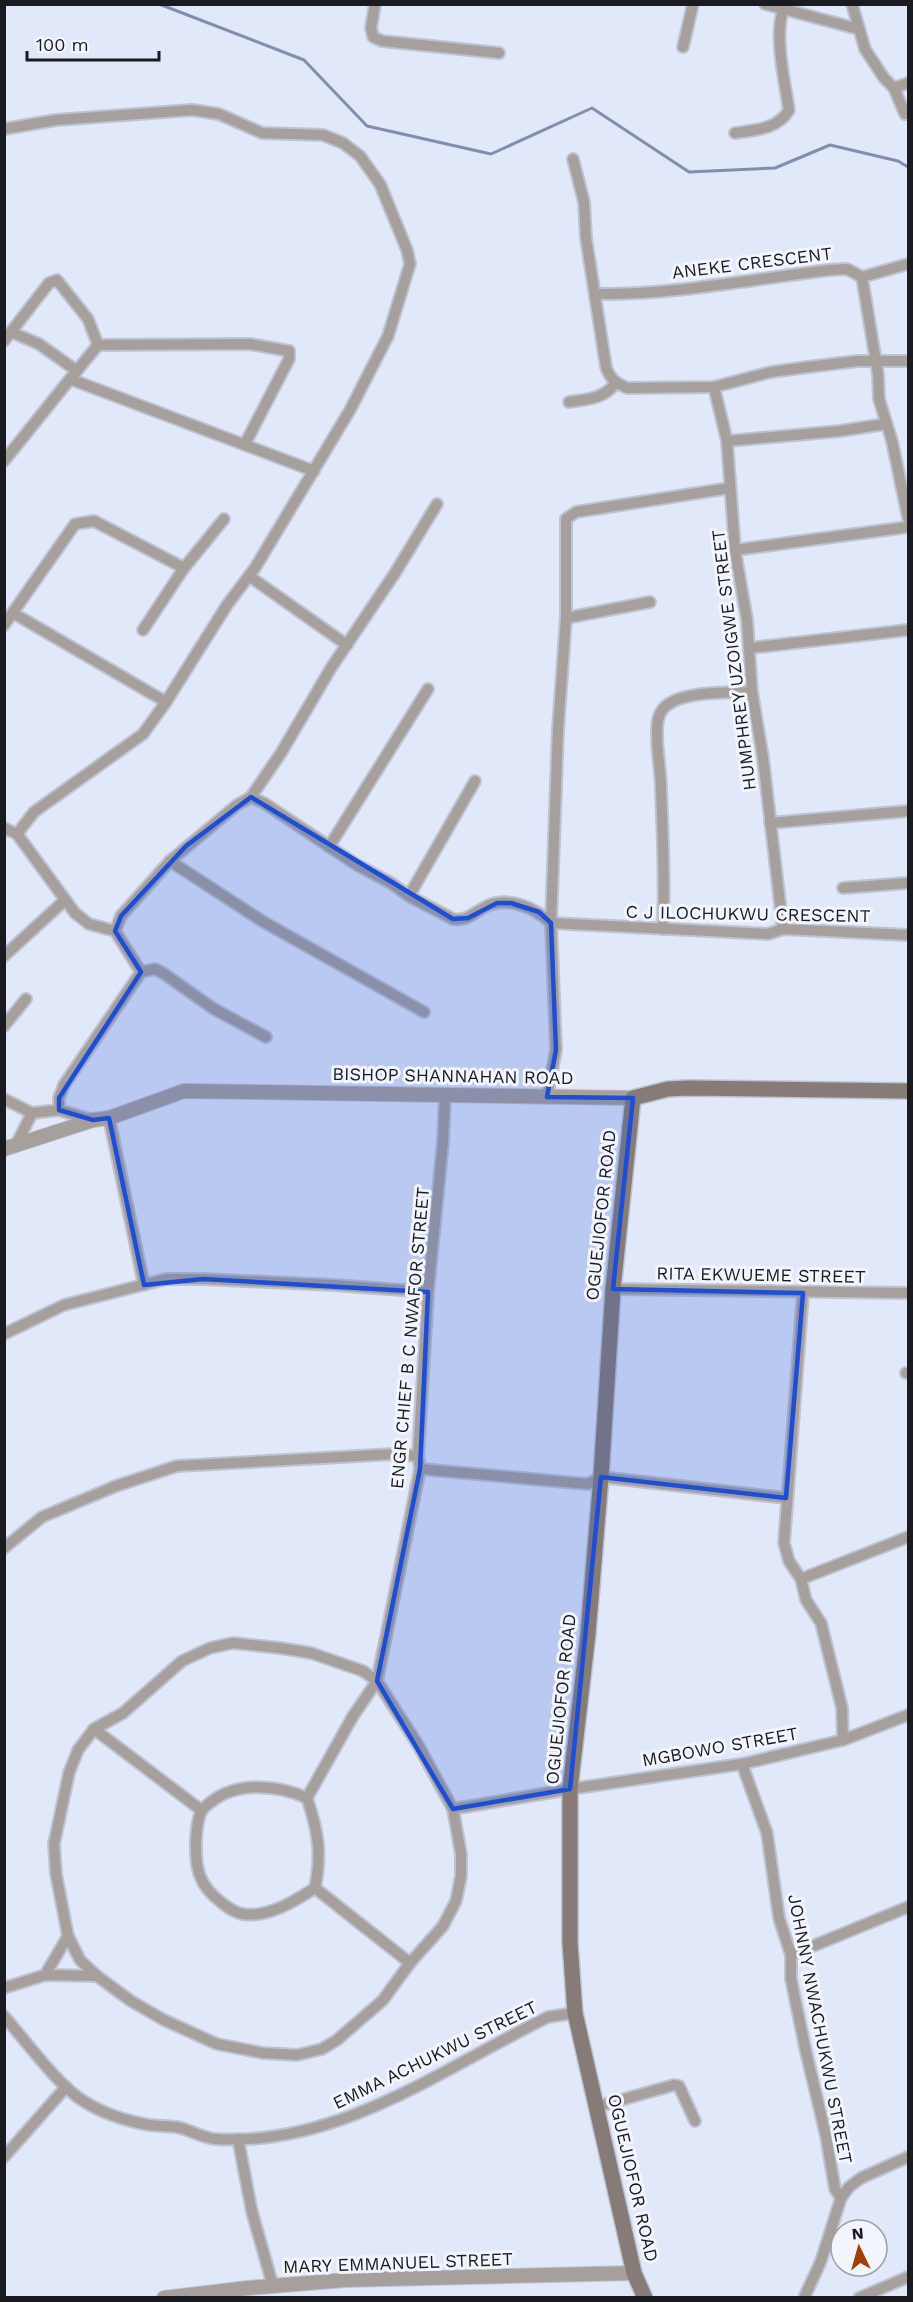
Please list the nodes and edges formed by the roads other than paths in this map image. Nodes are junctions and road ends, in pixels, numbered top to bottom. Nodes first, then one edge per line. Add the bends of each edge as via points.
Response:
1 (375, 4) edge
2 (693, 4) edge
3 (765, 4) edge
4 (852, 4) edge
5 (783, 11) junction
6 (858, 29) junction
7 (683, 47) dead end
8 (499, 53) dead end
9 (909, 83) edge
10 (894, 88) junction
11 (905, 114) dead end
12 (4, 129) edge
13 (735, 133) dead end
14 (573, 159) dead end
15 (909, 264) edge
16 (862, 277) junction
17 (595, 294) junction
18 (8, 337) edge
19 (98, 345) junction
20 (875, 361) junction
21 (909, 361) edge
22 (73, 375) junction
23 (616, 383) junction
24 (714, 387) junction
25 (569, 402) dead end
26 (885, 424) junction
27 (727, 441) junction
28 (245, 444) junction
29 (4, 461) edge
30 (314, 471) junction
31 (904, 479) edge
32 (730, 488) junction
33 (437, 504) dead end
34 (909, 518) edge
35 (224, 519) dead end
36 (909, 527) edge
37 (735, 550) junction
38 (184, 568) junction
39 (249, 576) junction
40 (650, 602) dead end
41 (13, 613) junction
42 (566, 618) junction
43 (4, 625) edge
44 (143, 630) dead end
45 (909, 630) edge
46 (347, 645) junction
47 (750, 648) junction
48 (429, 689) dead end
49 (752, 692) junction
50 (166, 702) junction
51 (475, 781) dead end
52 (251, 797) junction
53 (909, 811) edge
54 (770, 823) junction
55 (4, 828) edge
56 (17, 834) junction
57 (329, 847) junction
58 (170, 861) junction
59 (909, 883) edge
60 (843, 888) dead end
61 (409, 896) junction
62 (64, 901) junction
63 (551, 923) junction
64 (663, 929) junction
65 (783, 929) junction
66 (115, 932) junction
67 (909, 935) edge
68 (4, 956) edge
69 (141, 972) junction
70 (26, 999) dead end
71 (424, 1012) dead end
72 (4, 1026) edge
73 (266, 1037) dead end
74 (909, 1091) edge
75 (547, 1097) junction
76 (633, 1098) junction
77 (4, 1099) edge
78 (446, 1099) junction
79 (59, 1110) junction
80 (32, 1113) junction
81 (109, 1118) junction
82 (93, 1120) junction
83 (10, 1147) edge
84 (144, 1285) junction
85 (613, 1289) junction
86 (428, 1292) junction
87 (803, 1293) junction
88 (909, 1293) edge
89 (4, 1334) edge
90 (418, 1456) junction
91 (420, 1469) junction
92 (602, 1477) junction
93 (786, 1498) junction
94 (909, 1537) edge
95 (4, 1548) edge
96 (801, 1579) junction
97 (377, 1681) junction
98 (909, 1715) edge
99 (94, 1729) junction
100 (843, 1740) junction
101 (742, 1764) junction
102 (570, 1789) junction
103 (308, 1798) junction
104 (453, 1809) junction
105 (201, 1810) junction
106 (315, 1888) junction
107 (909, 1907) edge
108 (68, 1936) junction
109 (790, 1955) junction
110 (410, 1963) junction
111 (45, 1975) junction
112 (97, 1976) junction
113 (4, 1988) edge
114 (575, 2013) junction
115 (4, 2016) edge
116 (66, 2087) junction
117 (596, 2107) junction
118 (695, 2121) dead end
119 (238, 2139) junction
120 (4, 2157) edge
121 (909, 2157) edge
122 (841, 2198) junction
123 (634, 2273) junction
124 (909, 2277) edge
125 (273, 2286) junction
126 (164, 2298) edge
127 (645, 2298) edge
128 (804, 2298) edge
129 (859, 2298) edge

1 - 8 street via 371,28 373,37 382,41
2 - 7 street
3 - 5 street
4 - 6 street
5 - 6 street
5 - 13 street via 782,65 789,110 784,118 767,128
6 - 10 street via 873,63
9 - 10 street
10 - 11 street
12 - 30 street via 56,120 192,110 219,114 262,133 323,135 343,142 360,156 380,184 410,264 388,336
14 - 17 street via 584,202
15 - 16 street
16 - 17 street, ANEKE CRESCENT via 847,269 830,270 679,290
16 - 20 street
17 - 23 street via 606,367
18 - 19 street via 49,283 57,280 88,319
18 - 22 street via 39,344
19 - 22 street
19 - 28 street via 250,344 290,351 290,359
20 - 21 street
20 - 24 street via 771,372
20 - 26 street
22 - 28 street
22 - 29 street
23 - 24 street via 627,388
23 - 25 street via 608,393 594,399
24 - 27 street, HUMPHREY UZOIGWE STREET
26 - 27 street
26 - 31 street
27 - 32 street, HUMPHREY UZOIGWE STREET
28 - 30 street
30 - 39 street
31 - 34 street
32 - 37 street, HUMPHREY UZOIGWE STREET
32 - 42 street via 576,512 566,519
33 - 46 street
35 - 38 street
36 - 37 street
37 - 47 street, HUMPHREY UZOIGWE STREET
38 - 41 street via 94,521 85,521 75,524
38 - 44 street
39 - 46 street
39 - 50 street
40 - 42 street
41 - 43 street
41 - 50 street
42 - 63 street
45 - 47 street
46 - 52 street
47 - 49 street, HUMPHREY UZOIGWE STREET
48 - 57 street
49 - 54 street, HUMPHREY UZOIGWE STREET
49 - 64 street via 674,700 658,717
50 - 56 street via 143,734 34,812
51 - 61 street
52 - 57 street
52 - 58 street
53 - 54 street
54 - 65 street, HUMPHREY UZOIGWE STREET
55 - 56 street
56 - 62 street
57 - 61 street
58 - 66 street via 121,916
58 - 71 street via 262,921
59 - 60 street
61 - 63 street via 453,919 460,920 497,903 511,903 539,912
62 - 66 street via 89,924
62 - 68 street
63 - 64 street, C J ILOCHUKWU CRESCENT
63 - 75 street via 556,1050
64 - 65 street, C J ILOCHUKWU CRESCENT via 768,934
65 - 67 street, C J ILOCHUKWU CRESCENT
66 - 69 street
69 - 73 street via 155,969 163,973 214,1009
69 - 79 street via 64,1085
70 - 72 street
74 - 76 main road, BISHOP SHANNAHAN ROAD via 689,1088
75 - 76 street, BISHOP SHANNAHAN ROAD
75 - 78 street, BISHOP SHANNAHAN ROAD
76 - 85 main road, OGUEJIOFOR ROAD
77 - 80 street
78 - 81 street, BISHOP SHANNAHAN ROAD via 184,1091
78 - 86 street, ENGR CHIEF B C NWAFOR STREET
79 - 80 street
79 - 82 street
80 - 83 street
81 - 82 street, BISHOP SHANNAHAN ROAD
81 - 84 street
82 - 83 street, BISHOP SHANNAHAN ROAD
84 - 86 street via 203,1279
84 - 89 street via 64,1305
85 - 87 street, RITA EKWUEME STREET
85 - 92 main road, OGUEJIOFOR ROAD
86 - 90 street, ENGR CHIEF B C NWAFOR STREET
87 - 88 street, RITA EKWUEME STREET
87 - 93 street
90 - 91 street, ENGR CHIEF B C NWAFOR STREET
90 - 95 street via 177,1466 42,1517
91 - 92 street via 588,1484
91 - 97 street, ENGR CHIEF B C NWAFOR STREET
92 - 93 street
92 - 102 main road, OGUEJIOFOR ROAD
93 - 96 street via 784,1543 789,1561
94 - 96 street
96 - 100 street via 806,1599 821,1623 842,1708
97 - 99 street via 363,1671 311,1653 233,1643 182,1661 123,1713
97 - 103 street
97 - 104 street
98 - 100 street, MGBOWO STREET
99 - 105 street
99 - 108 street via 78,1750 69,1773 54,1844
100 - 101 street, MGBOWO STREET
101 - 102 street, MGBOWO STREET
101 - 109 street, JOHNNY NWACHUKWU STREET via 767,1833 779,1918
102 - 104 street, MGBOWO STREET
102 - 114 main road, OGUEJIOFOR ROAD via 570,1943
103 - 105 street via 273,1788 236,1790
103 - 106 street via 320,1848
104 - 110 street via 461,1854 456,1901 443,1926
105 - 106 street via 197,1826 198,1872 206,1891 225,1906 242,1914 266,1912 292,1903
106 - 110 street
107 - 109 street
108 - 111 street
108 - 112 street via 80,1960
109 - 122 street, JOHNNY NWACHUKWU STREET via 806,2052 835,2189
110 - 112 street via 383,2000 337,2040 322,2049 297,2055 217,2044 164,2020
111 - 112 street
111 - 113 street
114 - 117 main road, OGUEJIOFOR ROAD
114 - 119 street, EMMA ACHUKWU STREET via 548,2017 393,2098 336,2123
115 - 116 street, EMMA ACHUKWU STREET
116 - 119 street, EMMA ACHUKWU STREET via 84,2102 118,2118 182,2128 212,2139
116 - 120 street
117 - 118 street via 674,2085
117 - 123 main road, OGUEJIOFOR ROAD
119 - 125 street via 252,2212
121 - 122 street via 861,2178
122 - 128 street via 821,2261
123 - 125 street, MARY EMMANUEL STREET via 345,2280
123 - 127 main road, OGUEJIOFOR ROAD
124 - 129 street
125 - 126 street, MARY EMMANUEL STREET

